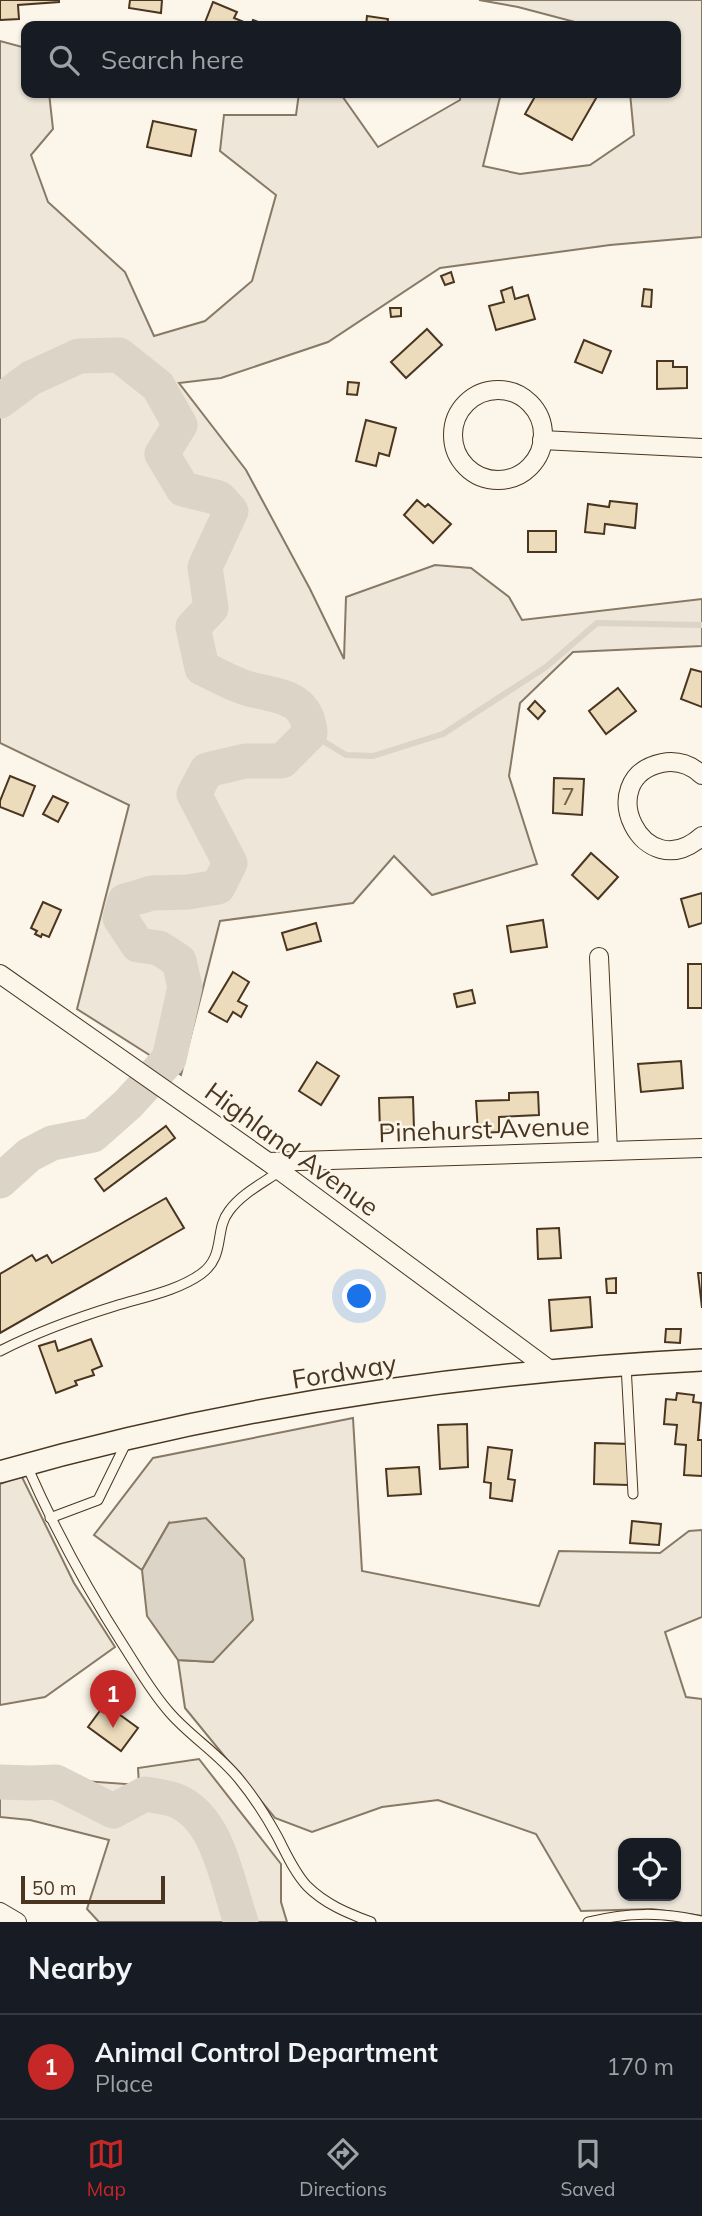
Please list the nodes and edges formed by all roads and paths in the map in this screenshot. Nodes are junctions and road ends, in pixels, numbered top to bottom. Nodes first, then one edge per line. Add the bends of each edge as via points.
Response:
1 (542, 440) junction
2 (702, 448) edge
3 (702, 775) edge
4 (702, 836) edge
5 (599, 957) dead end
6 (0, 974) edge
7 (702, 1148) edge
8 (608, 1151) junction
9 (274, 1167) junction
10 (0, 1351) edge
11 (702, 1360) edge
12 (626, 1366) junction
13 (550, 1370) junction
14 (128, 1438) junction
15 (27, 1464) junction
16 (0, 1472) edge
17 (633, 1494) dead end
18 (50, 1518) junction
19 (0, 1912) edge
20 (702, 1921) edge
21 (17, 1922) edge
22 (371, 1922) edge
23 (588, 1922) edge

1 - 1 street via 536,458 523,472 506,479 487,479 458,457 452,439 459,412 472,398 489,390 508,390 525,398 537,413
1 - 2 street
3 - 4 street via 674,762 651,767 634,783 627,805 637,834 656,847 679,849
5 - 8 street
6 - 9 street, Highland Avenue
7 - 8 street, Pinehurst Avenue
8 - 9 street, Pinehurst Avenue
9 - 10 lane via 228,1211 219,1249 203,1273
9 - 13 street, Highland Avenue
11 - 12 street, Fordway
12 - 13 street, Fordway
12 - 17 lane
13 - 14 street, Fordway via 365,1395
14 - 15 street, Fordway
14 - 18 lane via 98,1500
15 - 16 street, Fordway
15 - 18 lane
18 - 22 lane via 95,1600 170,1713 239,1778 307,1885 333,1906
19 - 21 street
20 - 23 lane via 635,1913

